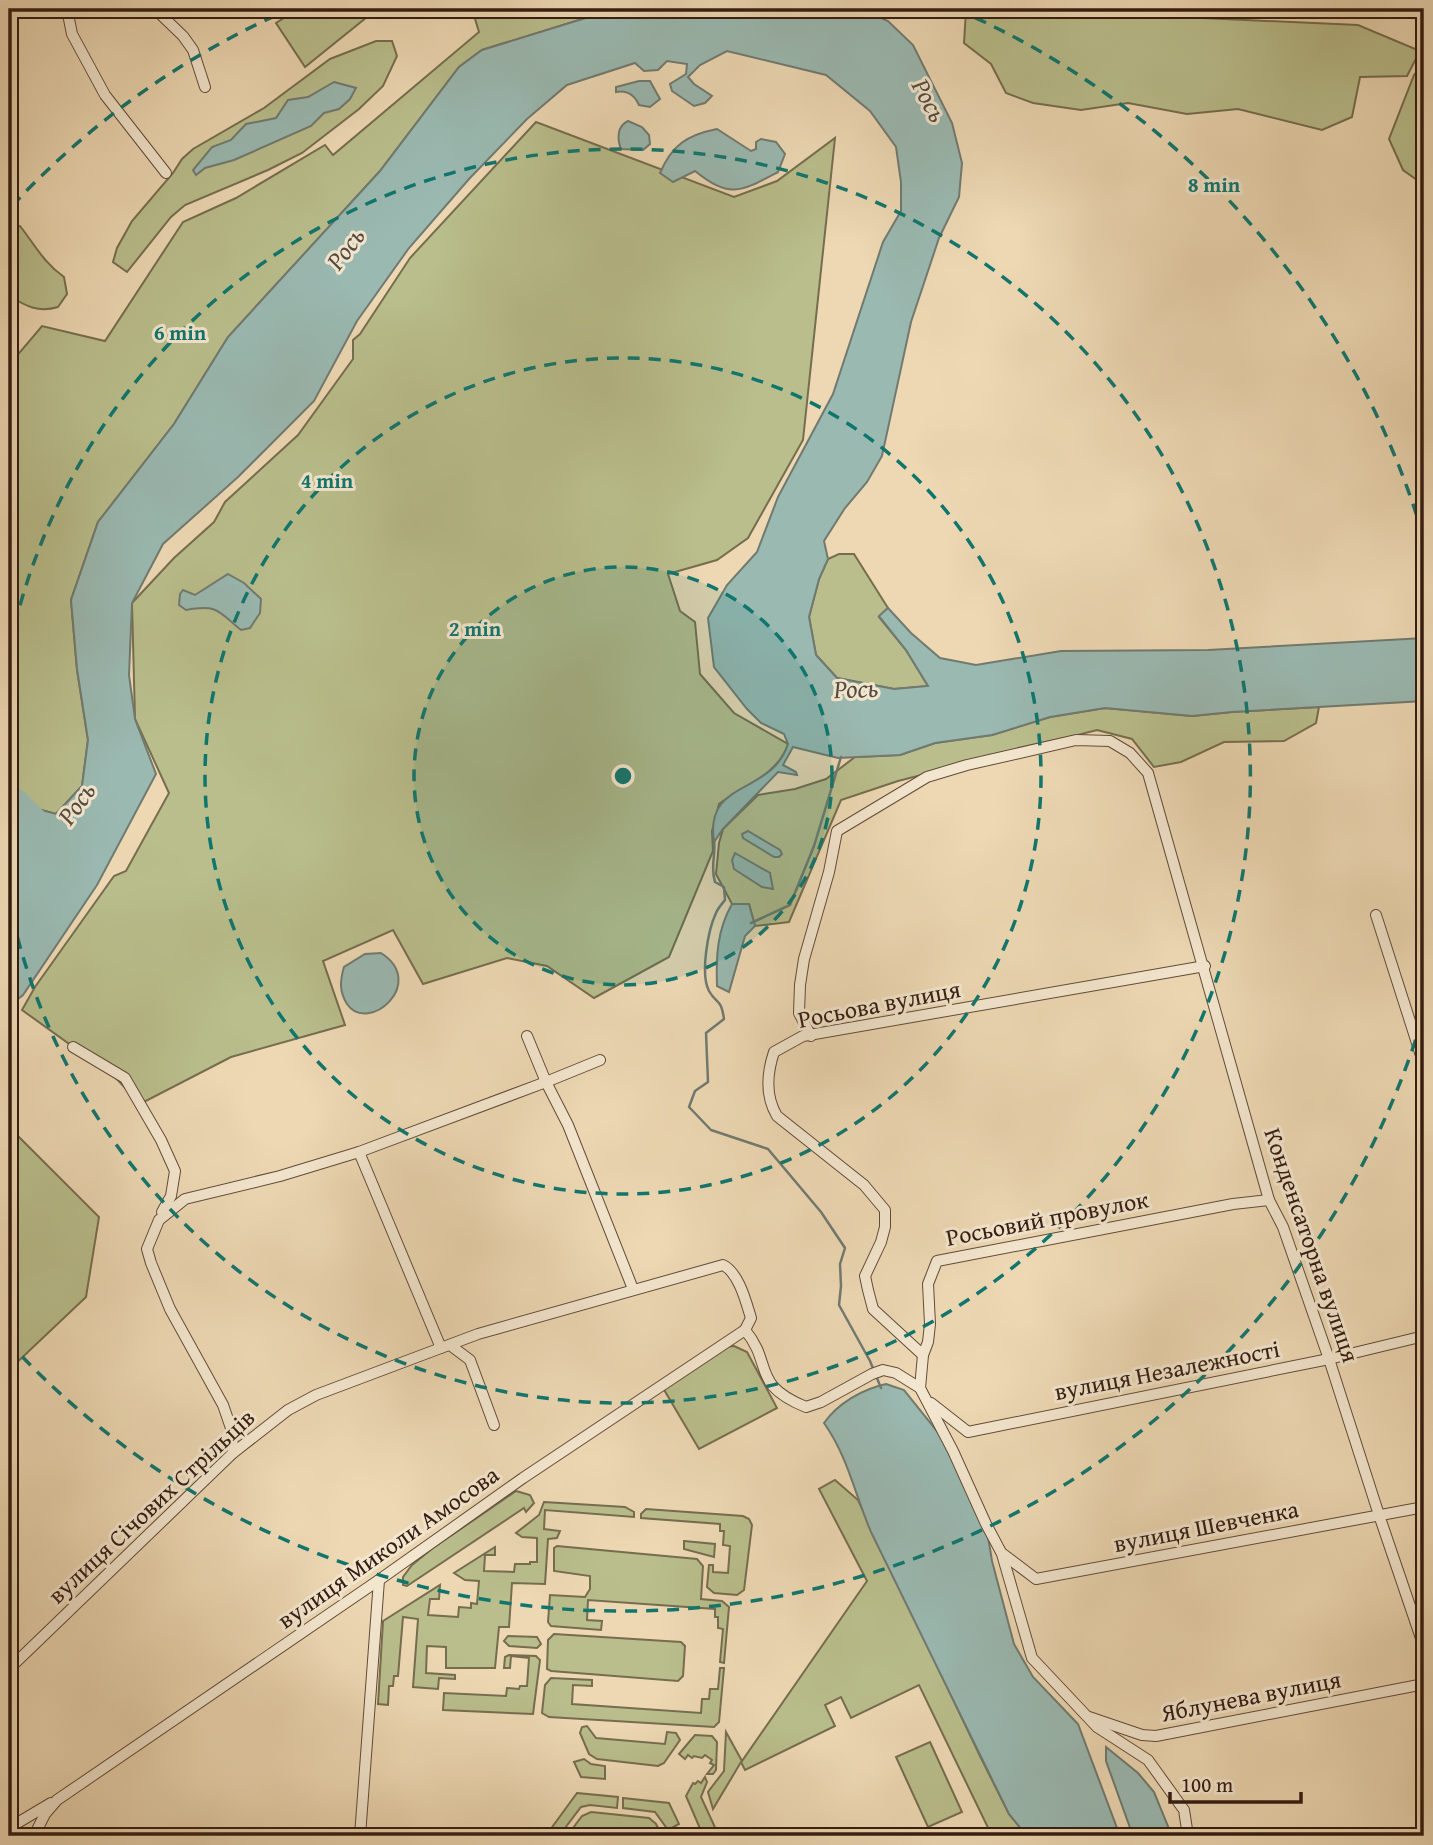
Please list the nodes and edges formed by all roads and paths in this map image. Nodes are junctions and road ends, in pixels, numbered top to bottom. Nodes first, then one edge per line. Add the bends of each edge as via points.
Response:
1 (67, 9) edge
2 (155, 9) edge
3 (205, 87) dead end
4 (166, 173) dead end
5 (1376, 915) dead end
6 (1205, 966) junction
7 (527, 1036) dead end
8 (811, 1036) junction
9 (74, 1047) dead end
10 (600, 1060) dead end
11 (1424, 1065) edge
12 (546, 1083) junction
13 (359, 1153) junction
14 (1269, 1200) junction
15 (159, 1220) junction
16 (633, 1289) junction
17 (745, 1330) junction
18 (1424, 1336) edge
19 (445, 1346) junction
20 (923, 1354) junction
21 (1329, 1359) junction
22 (920, 1388) junction
23 (928, 1401) junction
24 (494, 1425) dead end
25 (233, 1453) junction
26 (1424, 1507) edge
27 (1379, 1515) junction
28 (1002, 1554) junction
29 (379, 1580) junction
30 (1424, 1647) edge
31 (9, 1669) edge
32 (1424, 1684) edge
33 (1088, 1717) junction
34 (57, 1800) junction
35 (9, 1828) edge
36 (34, 1836) edge
37 (360, 1836) edge
38 (1188, 1836) edge

1 - 4 street via 72,34 105,95
2 - 3 street via 193,50
5 - 11 street
6 - 8 street, Росьова вулиця
6 - 8 street, Конденсаторна вулиця via 1148,772 1110,741 1076,740 927,777 837,831 800,985 799,1013
6 - 14 street, Конденсаторна вулиця
7 - 12 street
8 - 20 street, Росьова вулиця via 774,1052 768,1083 772,1107 777,1116 864,1185 884,1210 881,1242 865,1276 873,1309
9 - 15 street via 125,1078 161,1140 175,1171 171,1196
10 - 12 street
12 - 13 street
12 - 16 street via 569,1125
13 - 15 street via 185,1199
13 - 19 street
14 - 20 street, Росьовий провулок via 937,1261 928,1284 930,1324
14 - 21 street, Конденсаторна вулиця via 1283,1227
15 - 25 street via 147,1249 151,1263 170,1309 223,1405 232,1431
16 - 17 street, вулиця Січових Стрільців via 718,1265 729,1268 751,1318
16 - 19 street, вулиця Січових Стрільців
17 - 22 street via 768,1383 806,1407 876,1373 896,1373
17 - 29 street, вулиця Миколи Амосова
18 - 21 street, вулиця Незалежності
19 - 24 street via 470,1360
19 - 25 street, вулиця Січових Стрільців via 316,1395 288,1410
20 - 22 street, Росьовий провулок
21 - 23 street, вулиця Незалежності via 968,1432
21 - 27 street, Конденсаторна вулиця
22 - 23 street
23 - 28 street
25 - 31 street, вулиця Січових Стрільців
26 - 27 street, вулиця Шевченка
27 - 28 street, вулиця Шевченка via 1036,1579
27 - 30 street, Конденсаторна вулиця
28 - 33 street via 1032,1658
29 - 34 street, вулиця Миколи Амосова
29 - 37 street
32 - 33 street, Яблунева вулиця via 1156,1736
33 - 38 street via 1114,1740 1148,1760 1184,1810
34 - 35 street, вулиця Миколи Амосова
34 - 36 street, вулиця Миколи Амосова

